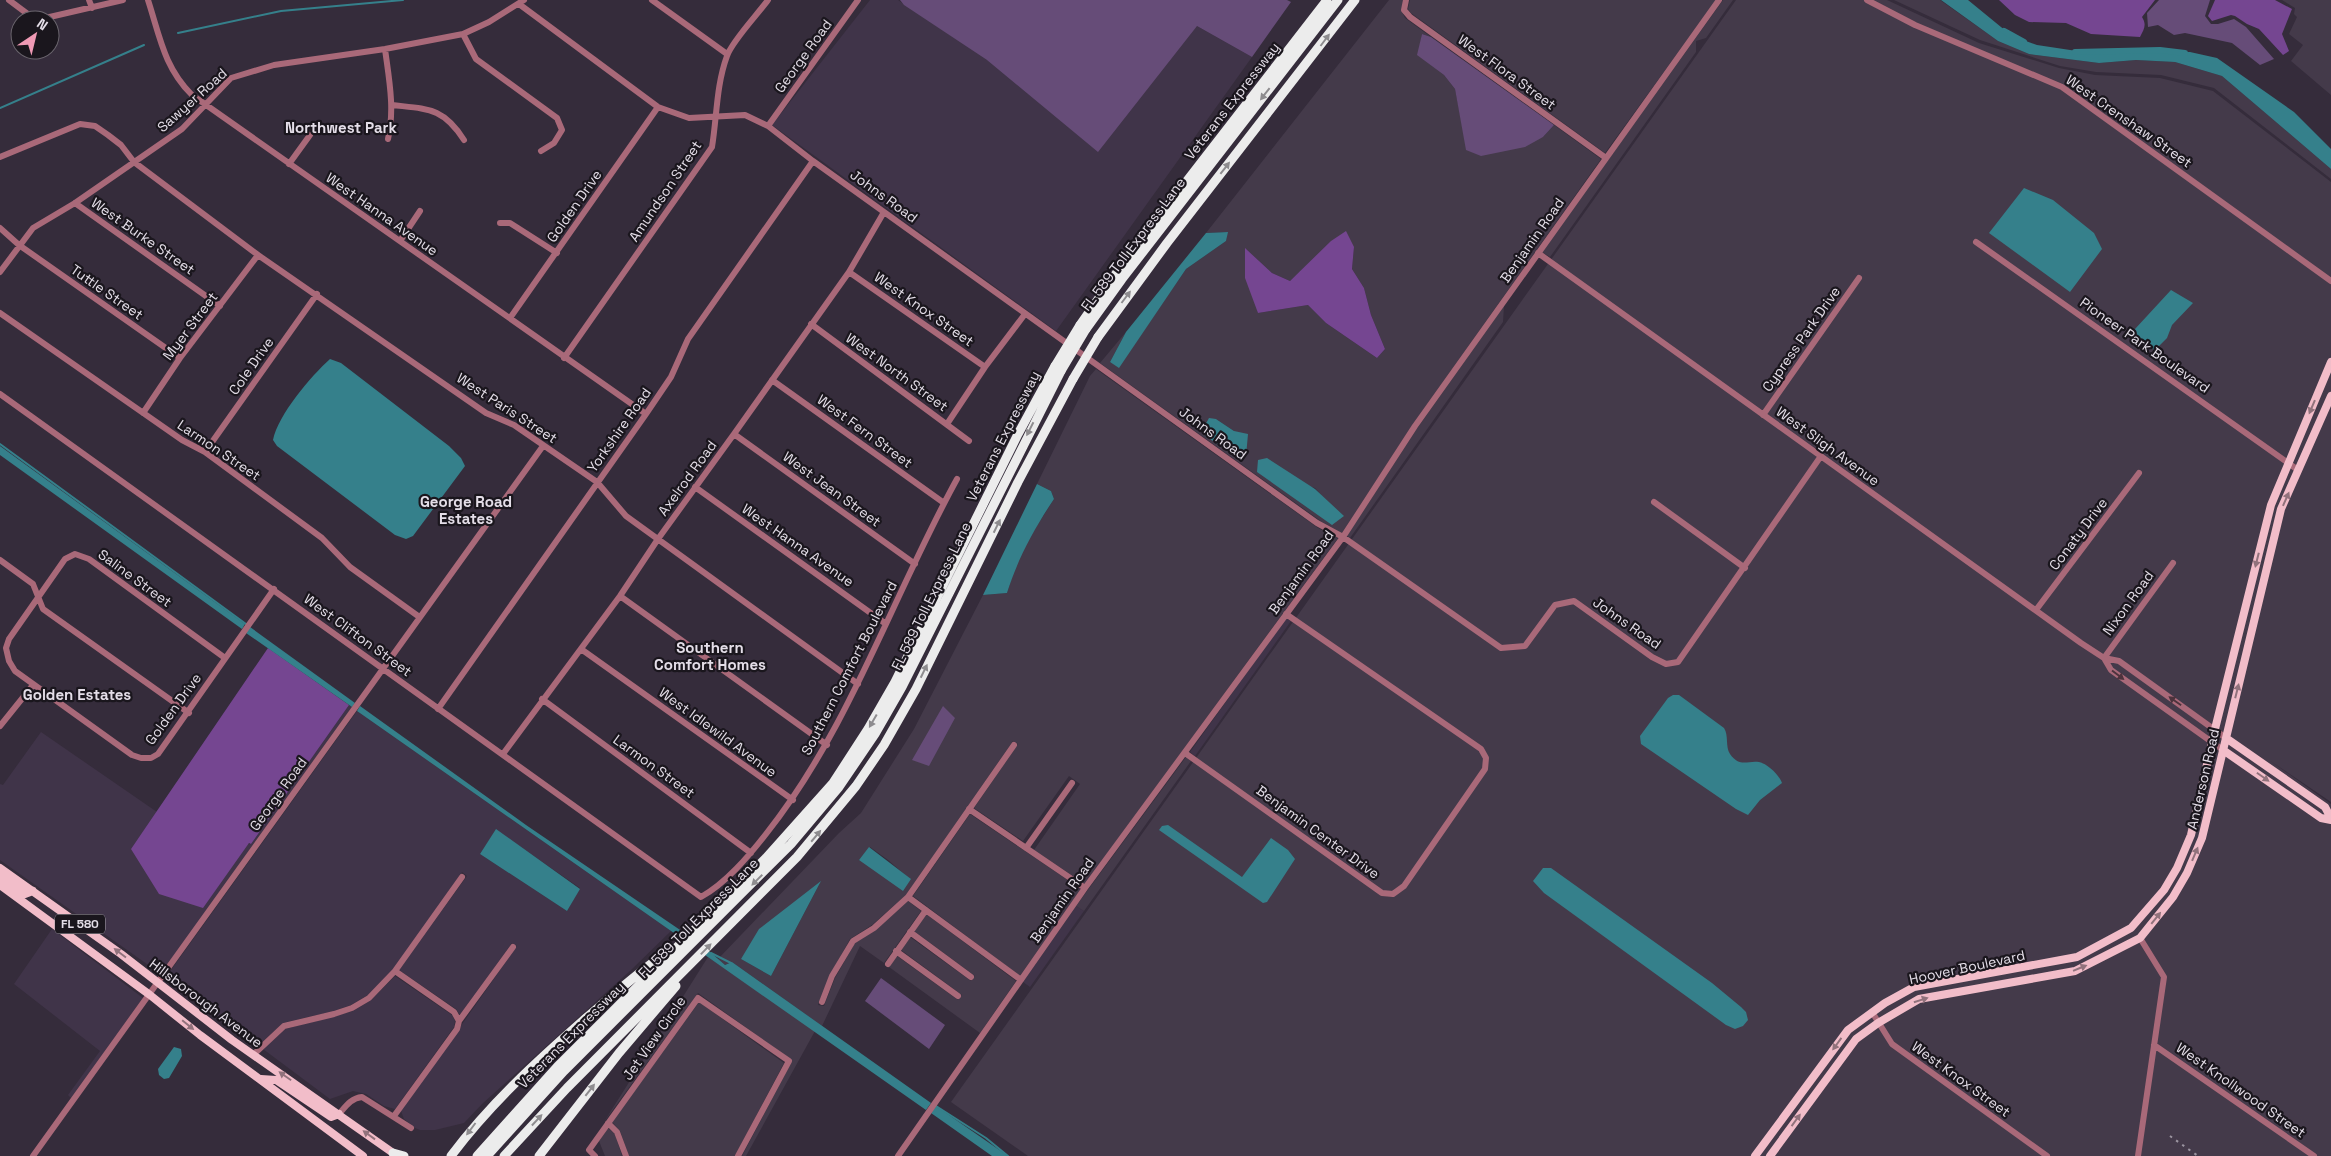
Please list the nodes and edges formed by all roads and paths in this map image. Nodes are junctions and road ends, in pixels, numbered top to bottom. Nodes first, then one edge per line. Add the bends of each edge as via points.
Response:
1 (9, 0) edge
2 (89, 0) edge
3 (123, 0) edge
4 (148, 0) edge
5 (652, 0) edge
6 (768, 0) edge
7 (858, 0) edge
8 (1327, 0) edge
9 (1338, 0) edge
10 (1355, 0) edge
11 (1406, 0) edge
12 (1719, 0) edge
13 (1867, 0) edge
14 (521, 2) edge
15 (92, 8) junction
16 (463, 34) junction
17 (385, 49) junction
18 (727, 54) junction
19 (205, 103) junction
20 (392, 105) junction
21 (658, 107) junction
22 (717, 116) junction
23 (768, 126) junction
24 (310, 135) dead end
25 (388, 139) dead end
26 (464, 140) dead end
27 (541, 151) dead end
28 (0, 157) edge
29 (1606, 158) junction
30 (813, 161) junction
31 (134, 162) junction
32 (289, 164) junction
33 (76, 203) junction
34 (420, 211) dead end
35 (884, 212) junction
36 (500, 223) dead end
37 (0, 228) edge
38 (400, 241) junction
39 (1976, 242) dead end
40 (19, 245) junction
41 (557, 253) junction
42 (1538, 253) junction
43 (258, 254) junction
44 (0, 272) edge
45 (848, 272) junction
46 (1859, 278) dead end
47 (2331, 281) edge
48 (317, 294) junction
49 (220, 306) junction
50 (0, 312) edge
51 (1025, 314) junction
52 (510, 318) junction
53 (811, 324) junction
54 (1084, 327) junction
55 (180, 358) junction
56 (564, 358) junction
57 (2331, 362) edge
58 (985, 367) junction
59 (772, 380) junction
60 (0, 394) edge
61 (2331, 396) edge
62 (143, 413) junction
63 (646, 414) junction
64 (1763, 415) junction
65 (947, 424) junction
66 (734, 434) junction
67 (969, 441) dead end
68 (543, 446) junction
69 (205, 452) junction
70 (1821, 456) junction
71 (2288, 462) junction
72 (2298, 470) junction
73 (2139, 473) dead end
74 (957, 479) dead end
75 (598, 482) junction
76 (695, 487) junction
77 (1654, 502) dead end
78 (944, 503) junction
79 (1343, 537) junction
80 (658, 539) junction
81 (0, 560) edge
82 (2173, 563) dead end
83 (915, 564) junction
84 (1745, 568) junction
85 (274, 589) junction
86 (620, 596) junction
87 (40, 597) junction
88 (2036, 610) junction
89 (1286, 614) junction
90 (418, 616) junction
91 (886, 624) junction
92 (581, 649) junction
93 (225, 658) junction
94 (2104, 658) junction
95 (382, 668) junction
96 (858, 684) junction
97 (32, 685) junction
98 (542, 699) junction
99 (438, 709) junction
100 (188, 713) junction
101 (0, 726) edge
102 (2215, 729) junction
103 (2226, 738) junction
104 (2212, 741) junction
105 (827, 744) junction
106 (1014, 745) dead end
107 (2223, 750) junction
108 (1185, 753) junction
109 (503, 754) junction
110 (1072, 783) dead end
111 (793, 800) junction
112 (970, 809) junction
113 (2331, 819) edge
114 (1026, 848) junction
115 (751, 853) junction
116 (0, 868) edge
117 (0, 876) edge
118 (462, 876) dead end
119 (0, 885) edge
120 (1085, 888) junction
121 (33, 891) junction
122 (701, 897) joint
123 (908, 897) junction
124 (926, 910) junction
125 (702, 928) junction
126 (2131, 928) joint
127 (910, 932) junction
128 (2140, 938) junction
129 (513, 947) dead end
130 (675, 951) junction
131 (896, 952) junction
132 (694, 962) junction
133 (888, 964) dead end
134 (395, 972) junction
135 (971, 977) dead end
136 (1021, 980) junction
137 (158, 983) junction
138 (150, 995) junction
139 (958, 996) dead end
140 (822, 1002) dead end
141 (1872, 1012) junction
142 (459, 1021) junction
143 (1878, 1023) junction
144 (2154, 1045) junction
145 (253, 1055) junction
146 (261, 1079) junction
147 (339, 1114) junction
148 (394, 1116) junction
149 (608, 1123) junction
150 (411, 1128) dead end
151 (395, 1154) edge
152 (33, 1156) edge
153 (362, 1156) edge
154 (404, 1156) edge
155 (450, 1156) edge
156 (477, 1156) edge
157 (487, 1156) edge
158 (504, 1156) edge
159 (539, 1156) edge
160 (595, 1156) edge
161 (626, 1156) edge
162 (738, 1156) edge
163 (898, 1156) edge
164 (1754, 1156) edge
165 (1770, 1156) edge
166 (2047, 1156) edge
167 (2138, 1156) edge
168 (2314, 1156) edge

1 - 15 street via 40,19
2 - 15 street
3 - 15 street
4 - 19 street, West Hanna Avenue via 168,63 178,81
5 - 18 street
6 - 18 street, Amundson Street
7 - 23 street, George Road
8 - 54 highway, Veterans Expressway via 1124,262
9 -> 54 highway, FL 589 Toll Express Lane
132 -> 10 highway, bridge via 813,840 856,786 916,689 1018,482 1098,337
11 - 29 street, West Flora Street via 1404,10 1410,17
12 - 29 street, Benjamin Road
13 - 47 street, West Crenshaw Street via 1915,25 2062,87
14 - 16 street, Sawyer Road
14 - 21 street, Johns Road
16 - 17 street, Sawyer Road
16 - 27 street via 476,59 557,118 562,130 554,143
17 - 19 street, Sawyer Road via 274,65 232,78
17 - 20 street
18 - 22 street, Amundson Street via 716,99
19 - 31 street, Sawyer Road via 182,129
19 - 32 street, West Hanna Avenue
20 - 25 street via 393,120
20 - 26 street via 433,110 456,127
21 - 22 street, Johns Road via 689,118
21 - 41 street, Golden Drive
22 - 23 street, Johns Road via 745,115
22 - 56 street, Amundson Street via 712,148
23 - 30 street, Johns Road
24 - 32 street
28 - 31 street, West Paris Street via 80,124 95,126 108,135
29 - 42 street, Benjamin Road
30 - 35 street, Johns Road
30 - 63 street, Yorkshire Road via 688,339 671,376
31 - 33 street, Sawyer Road
31 - 43 street, West Paris Street
32 - 38 street, West Hanna Avenue
33 - 40 street, Sawyer Road via 33,228
33 - 49 street, West Burke Street
34 - 38 street
35 - 45 street, Axelrod Road
35 - 51 street, Johns Road
36 - 41 street via 510,223
37 - 40 street, Tuttle Street
38 - 52 street, West Hanna Avenue
39 - 71 street, Pioneer Park Boulevard
40 - 44 street, Sawyer Road
40 - 55 street, Tuttle Street
41 - 52 street, Golden Drive
42 - 64 street, West Sligh Avenue
42 - 79 street, Benjamin Road via 1415,426
43 - 48 street, West Paris Street
43 - 49 street, Myer Street
45 - 53 street, Axelrod Road
45 - 58 street, West Knox Street
46 - 64 street, Cypress Park Drive
48 - 68 street, West Paris Street via 486,413 514,425
48 - 69 street, Cole Drive
49 - 55 street, Myer Street
50 - 62 street, Larmon Street
51 - 58 street
51 - 79 street, Johns Road via 1317,522
52 - 56 street, West Hanna Avenue
53 - 59 street, Axelrod Road
53 - 65 street, West North Street
54 -> 125 highway, Veterans Expressway, bridge via 1018,434 895,682 853,753 784,839
55 - 62 street, Myer Street
56 - 63 street, West Hanna Avenue
57 -> 71 main road, Anderson Road
58 - 65 street
59 - 66 street, Axelrod Road
59 - 78 street, West Fern Street
60 - 85 street, West Clifton Street
61 - 72 main road, Anderson Road
62 - 69 street, Larmon Street
63 - 75 street, Yorkshire Road
64 - 70 street, West Sligh Avenue
65 - 67 street, West North Street
66 - 76 street, Axelrod Road
66 - 83 street, West Jean Street
68 - 75 street, West Paris Street
68 - 90 street, George Road
69 - 90 street, Larmon Street via 322,538 350,567
70 - 84 street, Johns Road
70 - 88 street, West Sligh Avenue
71 - 72 street, Pioneer Park Boulevard
71 -> 102 main road, Anderson Road via 2271,506
103 -> 72 main road, Anderson Road via 2281,509
73 - 88 street, Conaty Drive
74 - 78 street, Southern Comfort Boulevard
75 - 80 street, West Paris Street via 626,516
75 - 99 street, Yorkshire Road
76 - 80 street, Axelrod Road
76 - 91 street, West Hanna Avenue
77 - 84 street
78 - 83 street, Southern Comfort Boulevard
79 - 84 street, Johns Road via 1501,648 1525,646 1556,605 1574,601 1666,664 1678,662
79 - 89 street, Benjamin Road
80 - 86 street, Axelrod Road
80 - 96 street, West Paris Street
81 - 87 street via 33,584
82 - 94 street, Nixon Road
83 - 91 street, Southern Comfort Boulevard
85 - 93 street, Golden Drive
85 - 95 street, West Clifton Street
86 - 92 street, Axelrod Road
86 - 105 street
87 - 93 street, Saline Street via 65,559 75,554 89,559
87 - 97 street, Saline Street via 6,648 15,671
87 - 100 street via 43,609
88 - 94 street, West Sligh Avenue
89 - 108 street, Benjamin Road
89 - 108 street, Benjamin Center Drive via 1481,749 1486,758 1485,769 1404,886 1394,894 1382,894
90 - 95 street, George Road
91 - 96 street, Southern Comfort Boulevard
92 - 98 street, Axelrod Road
92 - 111 street, West Idlewild Avenue
93 - 100 street, Golden Drive
102 -> 94 street, West Sligh Avenue via 2119,661
94 -> 104 street, West Sligh Avenue via 2111,670
95 - 99 street, West Clifton Street
95 - 137 street, George Road
96 - 105 street, Southern Comfort Boulevard
97 - 100 street, Golden Drive via 132,755 141,758 158,754
97 - 101 street
98 - 109 street, Axelrod Road
98 - 115 street, Larmon Street
99 - 109 street, West Clifton Street
102 - 103 street, West Sligh Avenue
102 - 104 main road, Anderson Road
103 - 107 main road, Anderson Road
103 - 113 main road, West Sligh Avenue via 2324,807
104 - 107 street, West Sligh Avenue
104 - 126 main road, Anderson Road via 2191,835 2177,868 2164,890
105 - 111 street, Southern Comfort Boulevard
106 - 112 street
107 -> 113 main road, West Sligh Avenue via 2321,818
128 -> 107 main road, Anderson Road via 2173,897 2187,873 2202,838
108 - 120 street, Benjamin Road
109 - 122 street, West Clifton Street
110 - 114 street
111 - 115 street, Southern Comfort Boulevard
112 - 114 street
112 - 123 street
114 - 120 street
115 - 122 street, Southern Comfort Boulevard via 712,891
116 - 121 main road, Hillsborough Avenue / FL 580
117 - 121 main road via 25,894
118 - 134 street
119 - 138 main road, Hillsborough Avenue / FL 580
120 - 136 street, Benjamin Road
137 -> 121 main road, Hillsborough Avenue / FL 580
123 - 124 street
123 - 140 street via 874,928 853,941 832,976
124 - 127 street
124 - 136 street
125 - 130 highway, FL 589 Toll Express Lane
125 - 130 highway, Veterans Expressway
126 - 141 main road, Hoover Boulevard via 2077,957 1914,987
127 - 131 street
127 - 135 street
143 -> 128 main road, Hoover Boulevard via 1919,999 2075,971
128 - 144 street via 2164,977
129 - 142 street
130 -> 155 highway via 635,976 563,1038 488,1109
130 - 156 highway, Veterans Expressway via 557,1067
130 - 157 highway, FL 589 Toll Express Lane
131 - 133 street
131 - 139 street
158 -> 132 highway via 567,1088
159 -> 132 highway
134 - 142 street via 454,1012
134 - 145 street via 369,998 352,1008 284,1026
136 - 163 street, Benjamin Road
137 - 138 street, George Road
137 - 145 main road, Hillsborough Avenue / FL 580
138 -> 146 main road, Hillsborough Avenue / FL 580
138 - 152 street, George Road
141 - 143 street, West Knox Street
141 -> 164 main road, Hoover Boulevard via 1848,1030
142 - 148 street
165 -> 143 main road, Hoover Boulevard via 1856,1039
143 - 166 street, West Knox Street via 1892,1044
144 - 167 street
144 - 168 street, West Knollwood Street
147 -> 145 main road, Hillsborough Avenue / FL 580
146 - 147 main road via 276,1080 331,1117
146 - 153 main road, Hillsborough Avenue / FL 580
147 - 148 street via 348,1102 362,1096
151 -> 147 main road, Hillsborough Avenue / FL 580
148 - 150 street
149 - 160 street, Jet View Circle via 589,1150
149 - 161 street via 618,1132
149 - 162 street, Jet View Circle via 698,998 788,1061
151 - 154 highway

